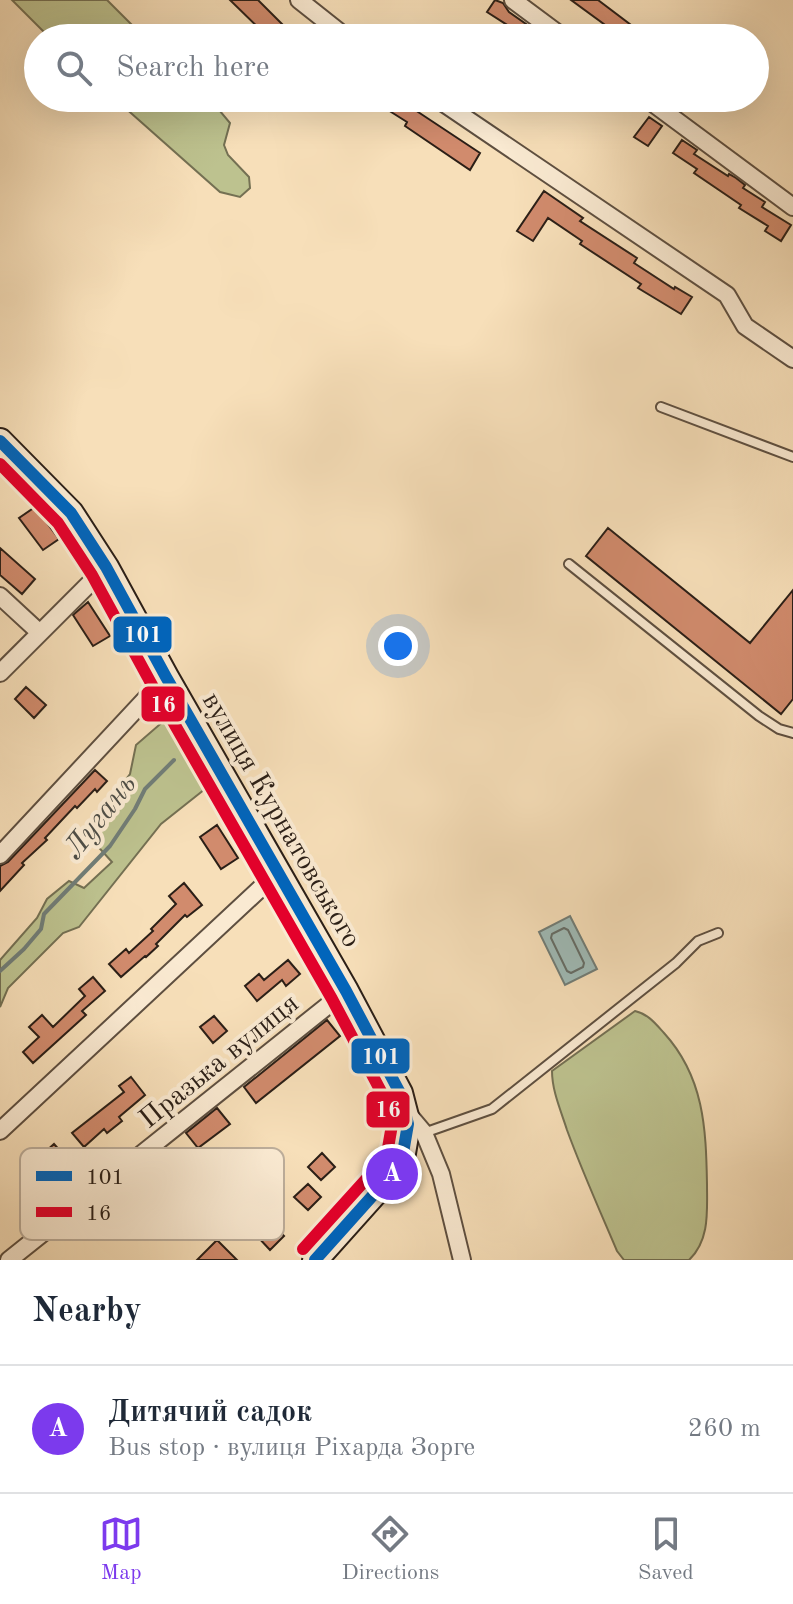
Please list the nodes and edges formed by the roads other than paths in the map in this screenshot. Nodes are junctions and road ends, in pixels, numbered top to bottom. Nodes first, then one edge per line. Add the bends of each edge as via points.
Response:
1 (299, 0) edge
2 (513, 0) edge
3 (329, 24) edge
4 (545, 24) edge
5 (457, 112) edge
6 (665, 112) edge
7 (793, 207) edge
8 (793, 359) edge
9 (661, 407) dead end
10 (0, 441) edge
11 (793, 457) edge
12 (569, 564) dead end
13 (106, 567) junction
14 (0, 596) edge
15 (40, 633) junction
16 (0, 673) edge
17 (166, 677) junction
18 (793, 733) edge
19 (0, 855) edge
20 (279, 871) junction
21 (718, 933) dead end
22 (346, 991) junction
23 (411, 1127) junction
24 (0, 1131) edge
25 (149, 1148) edge
26 (34, 1240) edge
27 (9, 1260) edge
28 (315, 1260) edge
29 (462, 1260) edge

1 - 3 street
2 - 4 street
5 - 8 street via 727,295 745,326
6 - 7 street
9 - 11 lane
10 - 13 street, вулиця Курнатовського via 71,513
12 - 18 lane via 759,716
13 - 15 street
13 - 17 street, вулиця Курнатовського
14 - 15 street
15 - 16 street
17 - 19 street
17 - 20 street, вулиця Курнатовського
20 - 22 street, вулиця Курнатовського
20 - 24 street
21 - 23 lane via 698,941 492,1109
22 - 23 street, вулиця Курнатовського via 391,1074
22 - 25 street, Празька вулиця
23 - 28 street via 392,1174
23 - 29 street via 441,1174
26 - 27 street, Празька вулиця

